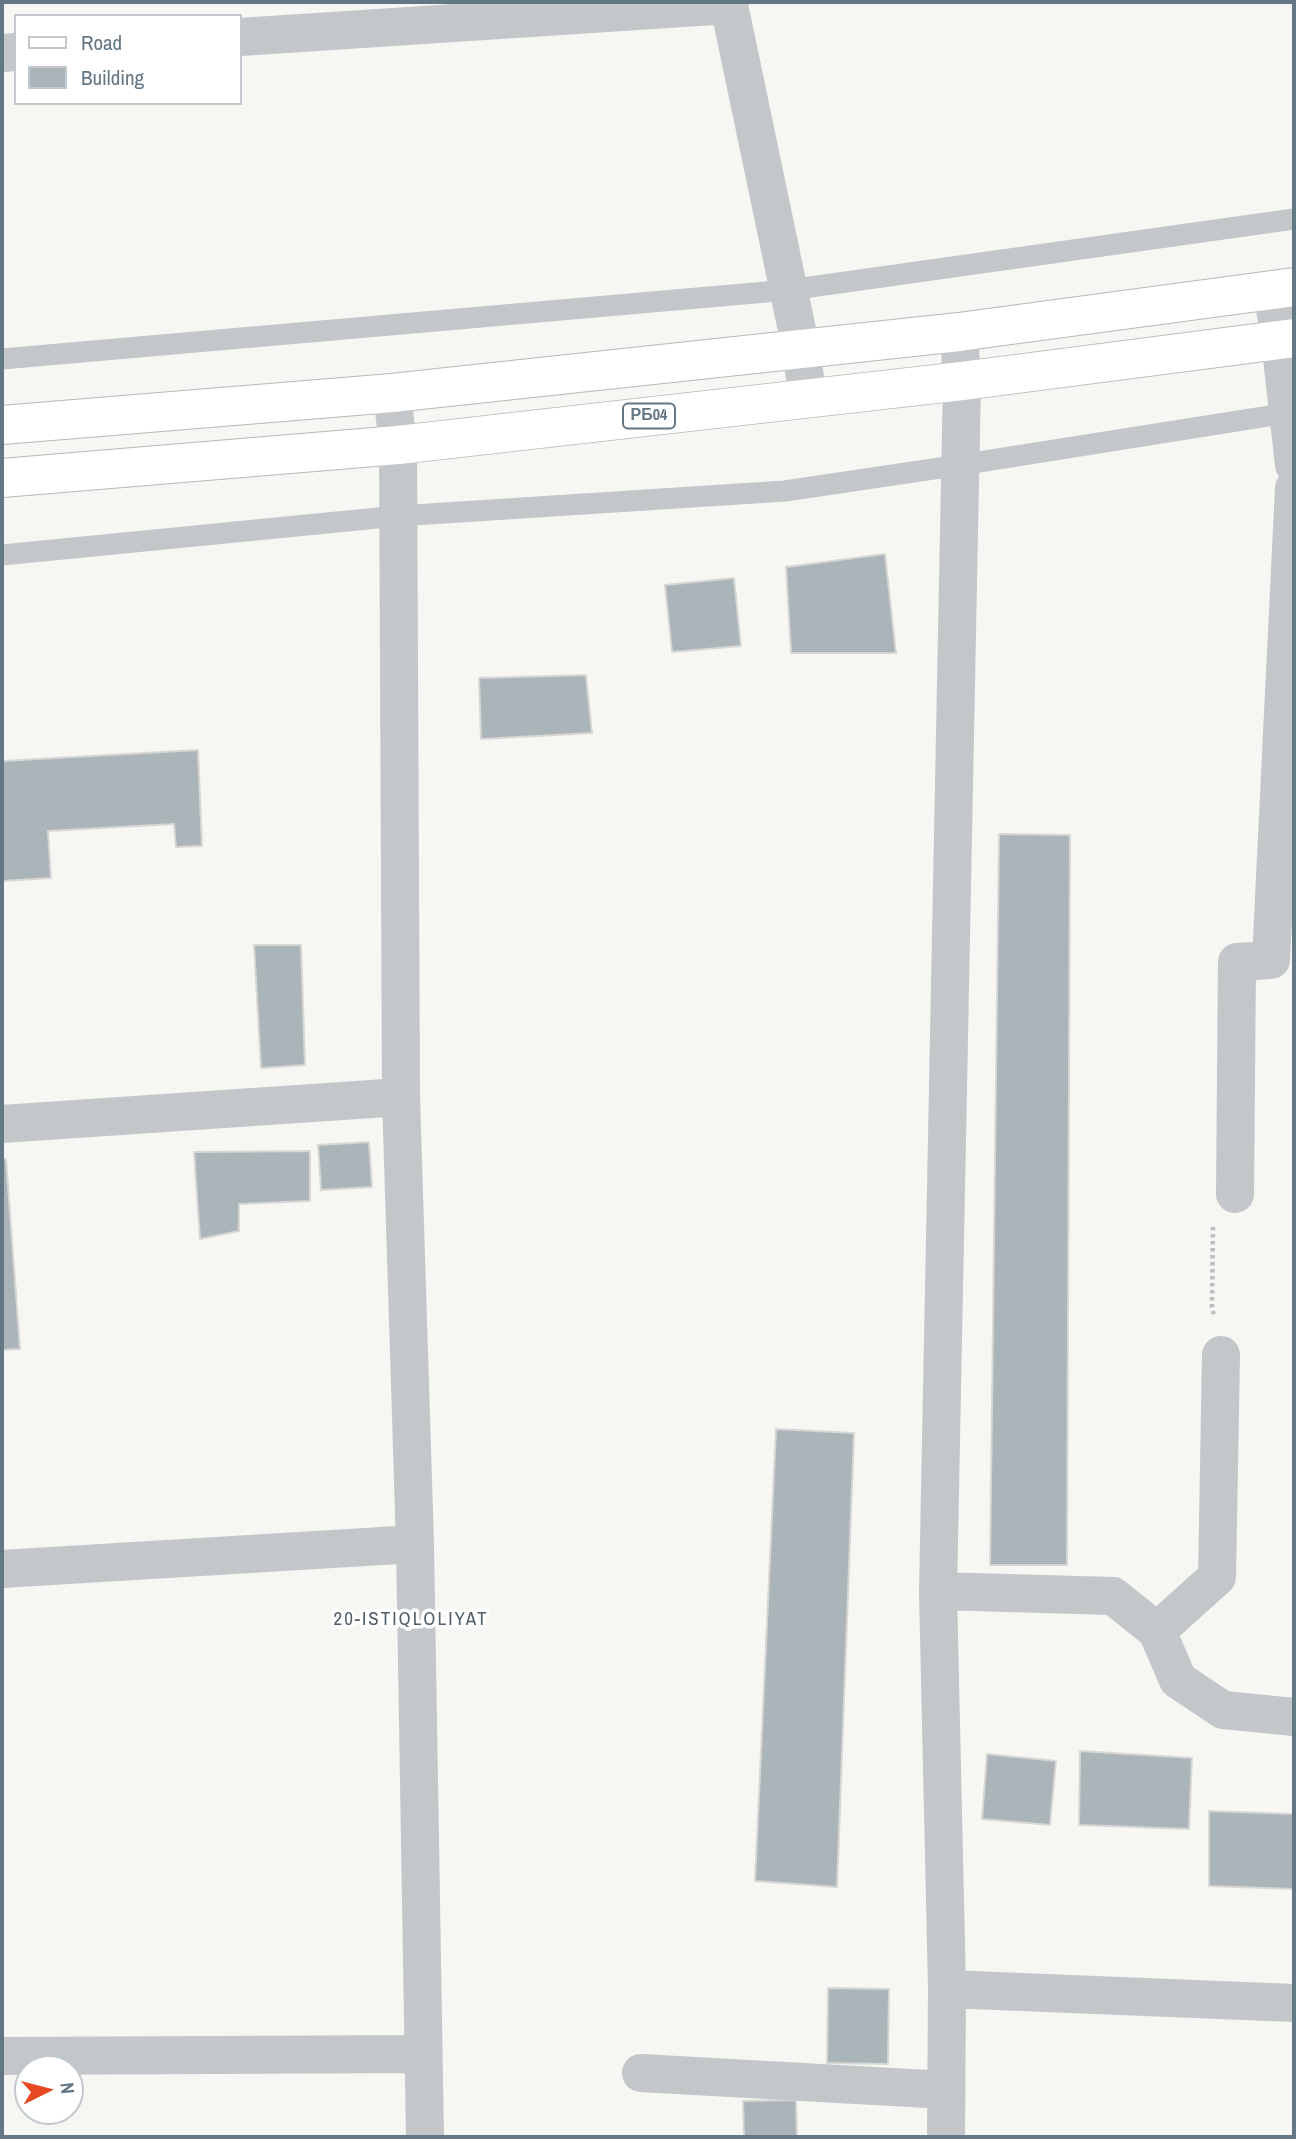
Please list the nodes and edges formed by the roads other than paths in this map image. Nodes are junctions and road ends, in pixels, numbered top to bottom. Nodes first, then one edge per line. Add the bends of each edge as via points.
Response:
1 (742, 4) edge
2 (242, 37) edge
3 (1294, 219) edge
4 (1283, 288) edge
5 (789, 290) junction
6 (959, 332) junction
7 (1287, 339) edge
8 (802, 349) junction
9 (2, 359) edge
10 (962, 381) junction
11 (392, 393) junction
12 (808, 398) junction
13 (1292, 412) edge
14 (2, 425) edge
15 (398, 445) junction
16 (960, 465) junction
17 (1294, 465) edge
18 (2, 478) edge
19 (1294, 488) edge
20 (398, 516) junction
21 (2, 555) edge
22 (401, 1097) junction
23 (2, 1124) edge
24 (1235, 1194) road end
25 (1221, 1354) road end
26 (415, 1544) junction
27 (2, 1569) edge
28 (938, 1591) junction
29 (1157, 1631) junction
30 (1294, 1717) edge
31 (947, 1989) junction
32 (1294, 2003) edge
33 (423, 2054) junction
34 (2, 2056) edge
35 (640, 2073) dead end
36 (946, 2090) junction
37 (425, 2137) edge
38 (946, 2137) edge

1 - 2 street
1 - 5 street
3 - 5 lane
4 - 6 main road
4 - 7 street
5 - 8 street
5 - 9 lane
6 - 8 main road
6 - 10 street
7 - 10 main road, РБ04
7 - 13 street
8 - 11 main road
8 - 12 street
10 - 12 main road, РБ04
10 - 16 street
11 - 14 main road
11 - 15 street
12 - 15 main road, РБ04
13 - 16 lane
13 - 17 street
15 - 18 main road, РБ04
15 - 20 street
16 - 20 lane via 785,491
16 - 28 street
19 - 24 street via 1271,960 1237,962
20 - 21 lane
20 - 22 street
22 - 23 street
22 - 26 street
25 - 29 street via 1217,1577
26 - 27 street
26 - 33 street
28 - 29 street via 1113,1596
28 - 31 street
29 - 30 street via 1178,1680 1223,1710
31 - 32 street
31 - 36 street
33 - 34 street
33 - 37 street
35 - 36 street
36 - 38 street

